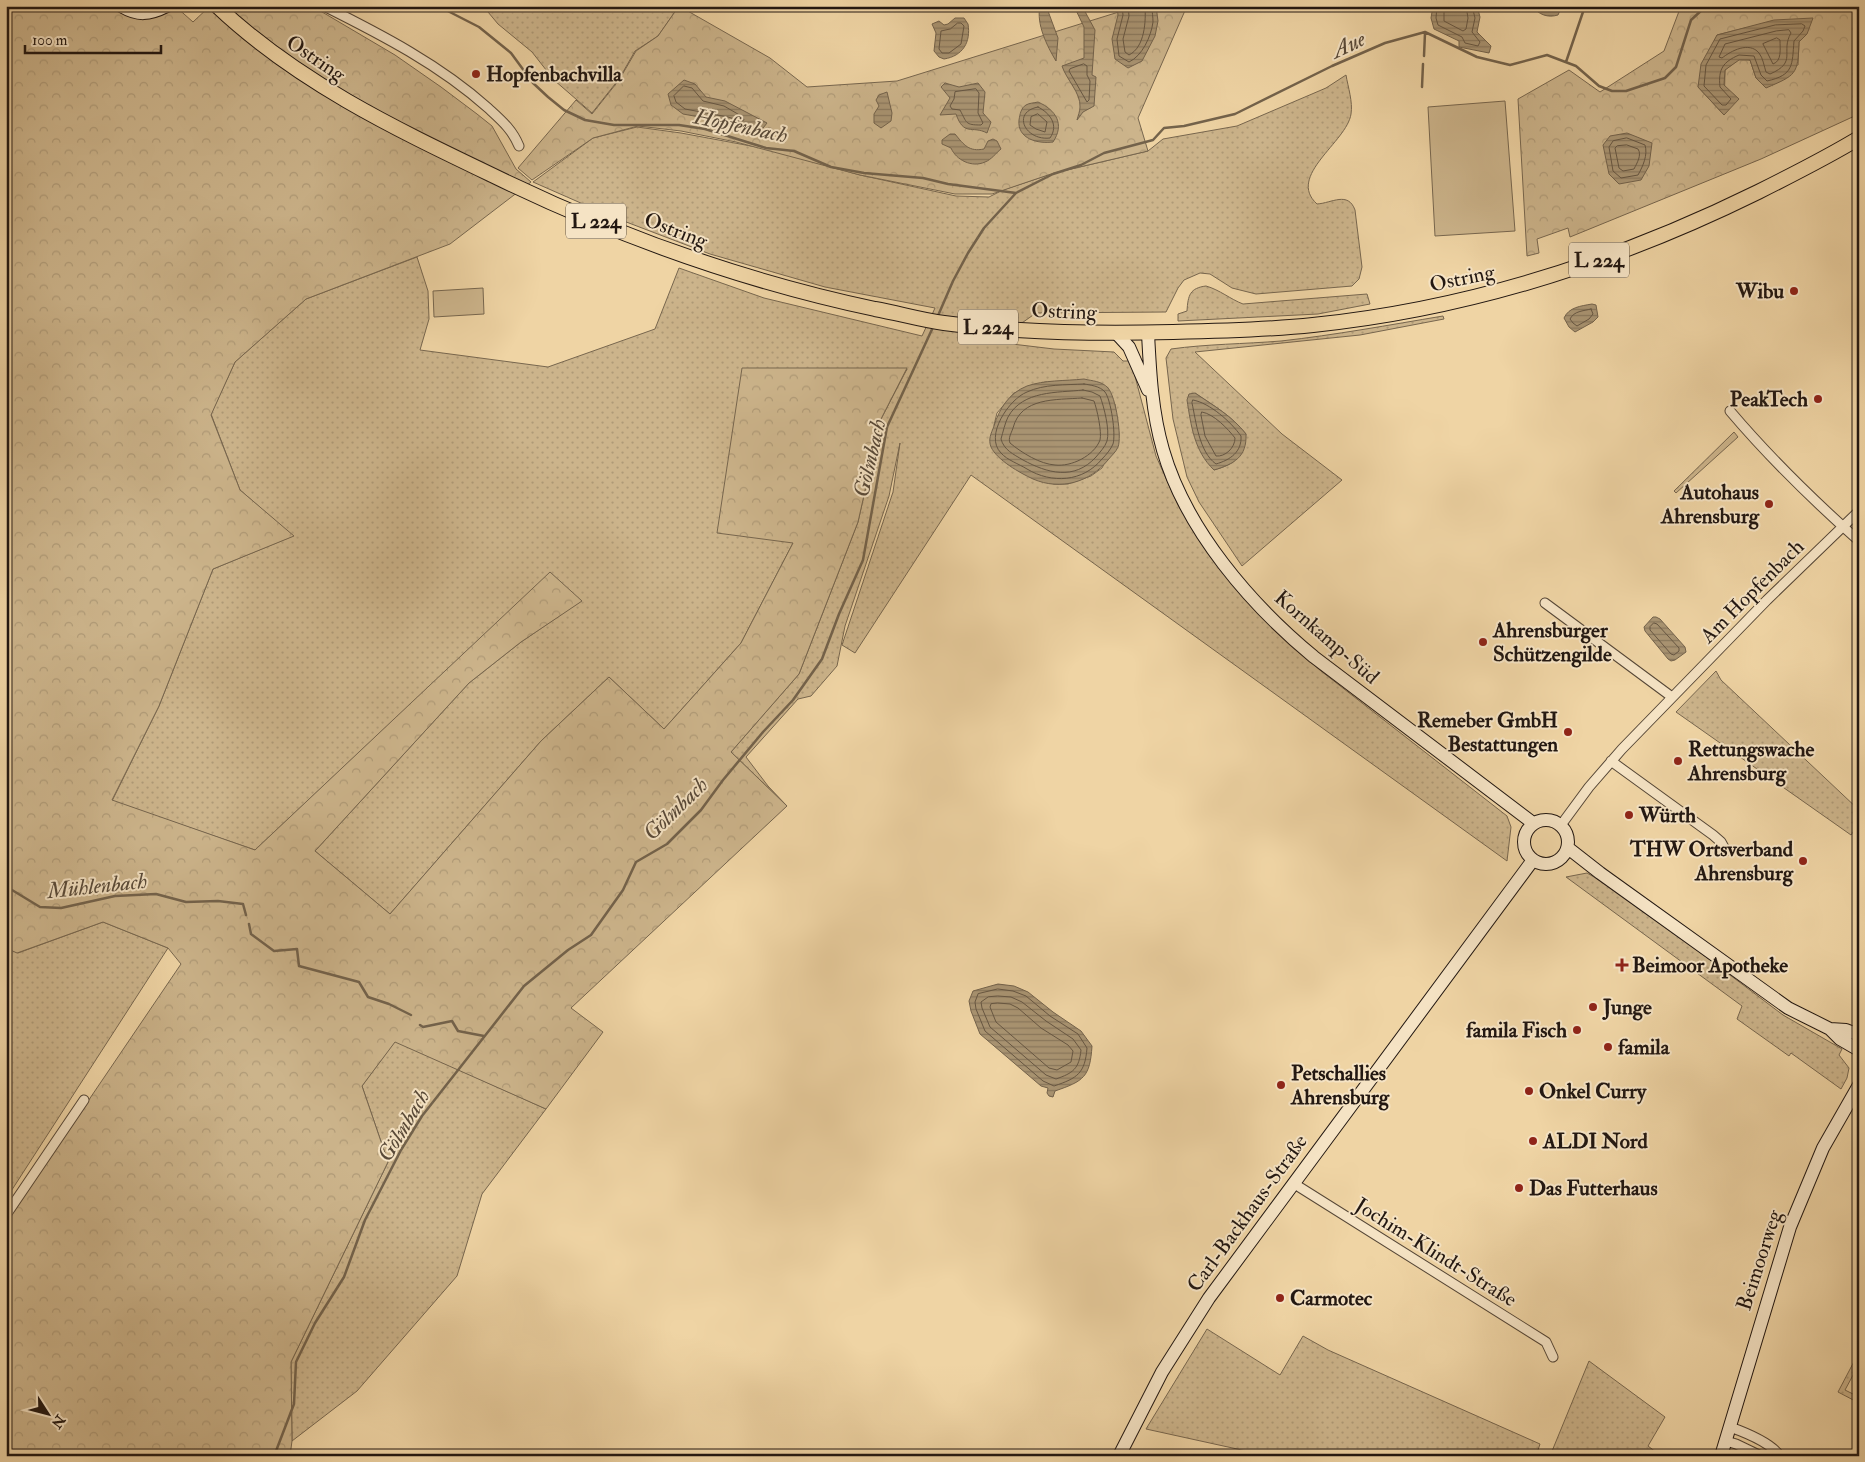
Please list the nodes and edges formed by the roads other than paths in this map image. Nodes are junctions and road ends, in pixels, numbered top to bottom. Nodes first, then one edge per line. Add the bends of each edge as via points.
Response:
1 (121, 6) edge
2 (167, 6) edge
3 (217, 6) edge
4 (324, 6) edge
5 (1859, 138) edge
6 (519, 146) dead end
7 (1148, 333) junction
8 (1116, 334) junction
9 (1136, 360) junction
10 (1152, 399) junction
11 (1730, 411) dead end
12 (1859, 511) edge
13 (1843, 526) junction
14 (1859, 541) edge
15 (1546, 604) dead end
16 (1672, 697) junction
17 (1611, 761) junction
18 (1561, 825) junction
19 (1530, 827) junction
20 (1726, 850) dead end
21 (1566, 852) junction
22 (1533, 860) junction
23 (1830, 1029) junction
24 (1859, 1035) edge
25 (1859, 1050) edge
26 (1859, 1085) edge
27 (84, 1100) dead end
28 (1293, 1183) junction
29 (6, 1215) edge
30 (1553, 1357) dead end
31 (1730, 1427) junction
32 (1726, 1441) junction
33 (1118, 1456) edge
34 (1721, 1456) edge
35 (1761, 1456) edge
36 (1780, 1456) edge

1 - 2 street via 143,14
3 - 8 main road, Ostring / L 224 via 272,53 377,119 535,196 665,249 786,288 916,318 993,328
4 - 6 street via 402,47 464,87 510,128
5 - 7 main road, Ostring / L 224 via 1706,217 1623,251 1518,286 1409,310 1318,324 1271,329
7 - 8 main road, Ostring / L 224
7 - 9 street via 1140,344
7 - 10 street, Kornkamp-Süd
8 - 9 street, Kornkamp-Süd via 1129,346
9 - 10 street, Kornkamp-Süd
10 - 19 street, Kornkamp-Süd via 1163,449 1184,503 1220,558 1263,610 1298,645 1510,806
11 - 13 street via 1778,464
12 - 13 street, Am Hopfenbach
13 - 14 street
13 - 16 street, Am Hopfenbach
15 - 16 street
16 - 17 street, Am Hopfenbach
17 - 18 street, Am Hopfenbach
17 - 20 street via 1713,835
18 - 19 street via 1550,820 1538,820
18 - 21 street via 1568,838
19 - 22 street via 1523,844
21 - 22 street via 1552,864
21 - 23 street via 1767,994
22 - 28 street, Carl-Backhaus-Straße
23 - 24 street
23 - 25 street
26 - 31 street, Beimoorweg via 1823,1148 1793,1218
27 - 29 street
28 - 30 street, Jochim-Klindt-Straße via 1546,1342
28 - 33 street, Carl-Backhaus-Straße via 1189,1327
31 - 32 street, Beimoorweg
31 - 36 street via 1776,1450
32 - 34 street, Beimoorweg
32 - 35 street

